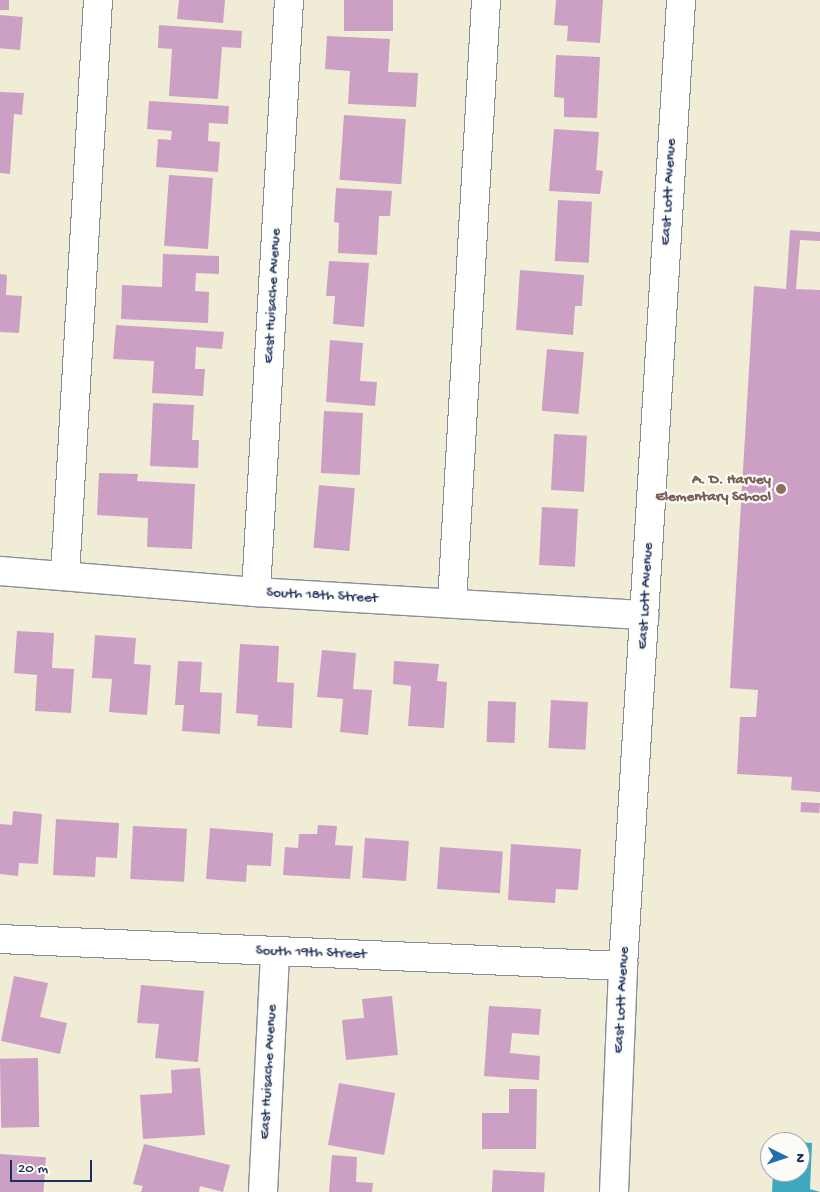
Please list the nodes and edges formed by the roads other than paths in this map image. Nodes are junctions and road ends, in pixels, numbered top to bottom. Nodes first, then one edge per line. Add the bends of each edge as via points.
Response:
1 (98, 0) edge
2 (289, 0) edge
3 (486, 0) edge
4 (681, 0) edge
5 (0, 571) edge
6 (65, 576) junction
7 (256, 592) junction
8 (452, 603) junction
9 (644, 615) junction
10 (0, 939) edge
11 (275, 952) junction
12 (623, 966) junction
13 (263, 1192) edge
14 (614, 1192) edge

1 - 6 street
2 - 7 street, East Huisache Avenue
3 - 8 street
4 - 9 street, East Lott Avenue
5 - 6 street, South 18th Street
6 - 7 street, South 18th Street
7 - 8 street, South 18th Street
8 - 9 street, South 18th Street
9 - 12 street, East Lott Avenue
10 - 11 street, South 19th Street
11 - 12 street, South 19th Street
11 - 13 street, East Huisache Avenue
12 - 14 street, East Lott Avenue

